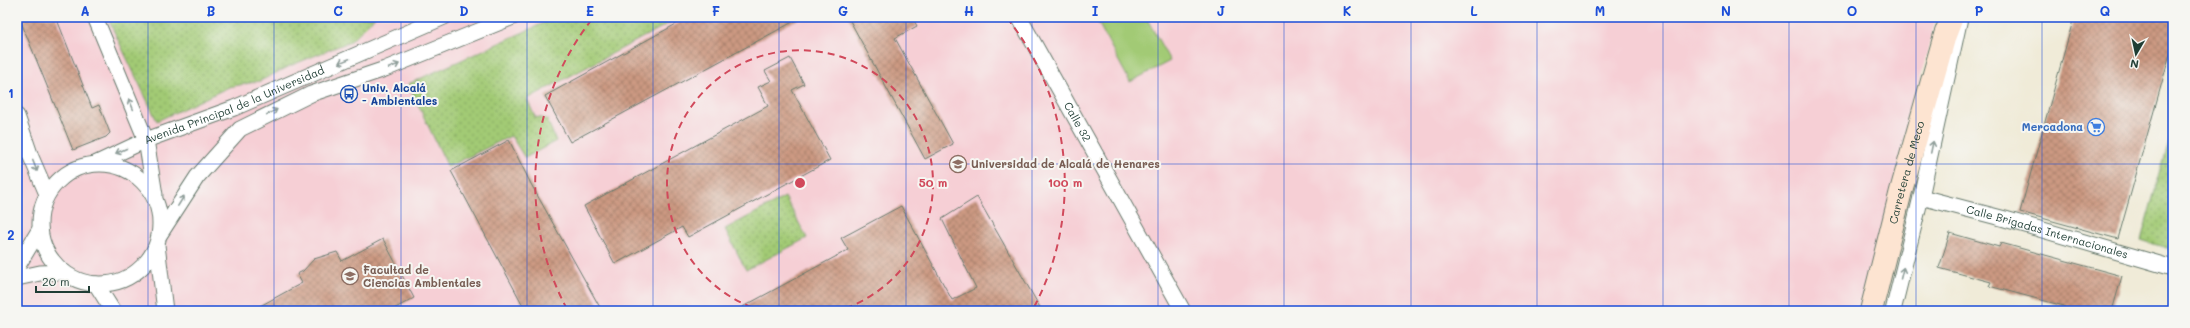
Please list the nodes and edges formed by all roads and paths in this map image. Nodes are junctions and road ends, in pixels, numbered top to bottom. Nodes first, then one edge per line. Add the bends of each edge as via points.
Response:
1 (95, 17) edge
2 (444, 17) edge
3 (513, 17) edge
4 (1019, 17) edge
5 (1961, 17) edge
6 (419, 23) edge
7 (1948, 23) edge
8 (17, 116) edge
9 (146, 140) junction
10 (97, 163) junction
11 (47, 194) junction
12 (1921, 197) junction
13 (156, 199) junction
14 (40, 229) junction
15 (159, 240) junction
16 (17, 267) edge
17 (2173, 268) edge
18 (64, 272) junction
19 (17, 278) edge
20 (96, 284) junction
21 (113, 311) edge
22 (165, 311) edge
23 (1183, 311) edge
24 (1871, 311) edge
25 (1893, 311) edge

9 -> 1 street, Avenida Principal de la Universidad
2 - 6 street, Avenida Principal de la Universidad
15 -> 3 street, Avenida Principal de la Universidad via 197,177 240,129 311,94 385,69
4 - 23 street, Calle 32
12 -> 5 street
6 -> 9 street, Avenida Principal de la Universidad via 234,108
7 - 24 street, Carretera de Meco via 1901,191
8 -> 11 street
9 -> 10 street
9 - 13 street
10 - 11 street via 71,171 60,178
10 - 13 street via 115,165 132,172 146,183
11 - 14 street via 41,211
12 - 17 street, Calle Brigadas Internacionales
25 -> 12 street
13 - 15 street via 161,216
14 - 16 street
14 - 18 street via 44,246 52,260
15 - 20 street via 148,262 133,275 116,283
15 - 22 street
18 - 19 street via 40,272
18 - 20 street via 79,281
20 - 21 street

